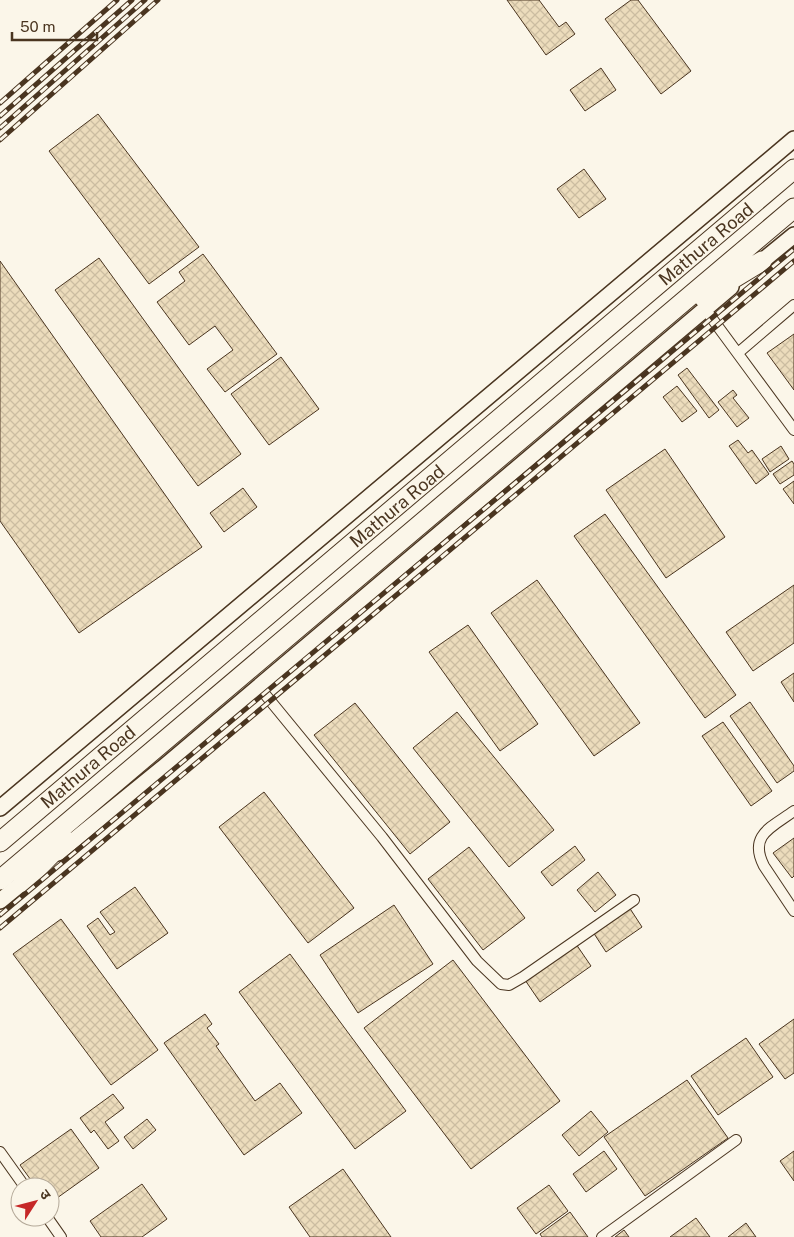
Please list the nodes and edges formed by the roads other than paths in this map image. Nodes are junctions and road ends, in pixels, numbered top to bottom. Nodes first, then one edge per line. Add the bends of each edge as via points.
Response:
1 (794, 139) edge
2 (794, 170) edge
3 (794, 208) edge
4 (794, 235) edge
5 (762, 261) junction
6 (794, 305) edge
7 (705, 309) junction
8 (652, 328) junction
9 (738, 353) junction
10 (794, 430) edge
11 (259, 687) junction
12 (115, 782) junction
13 (0, 808) edge
14 (794, 811) edge
15 (0, 842) edge
16 (0, 880) edge
17 (24, 882) junction
18 (634, 900) dead end
19 (0, 901) edge
20 (794, 911) edge
21 (736, 1140) dead end
22 (0, 1152) edge
23 (18, 1177) edge
24 (602, 1237) edge

1 - 13 main road
2 - 15 highway, Mathura Road
3 - 8 highway, Mathura Road
4 - 5 main road
5 - 7 main road
5 - 8 highway
6 - 9 street
7 - 9 street
7 - 11 main road
8 - 12 highway, Mathura Road
9 - 10 street
11 - 17 main road
11 - 18 street via 382,837 477,962 501,984 509,985 523,977
12 - 16 highway
12 - 17 highway via 93,812
14 - 20 street via 766,831 758,843 760,859
17 - 19 main road
21 - 24 street
22 - 23 street

